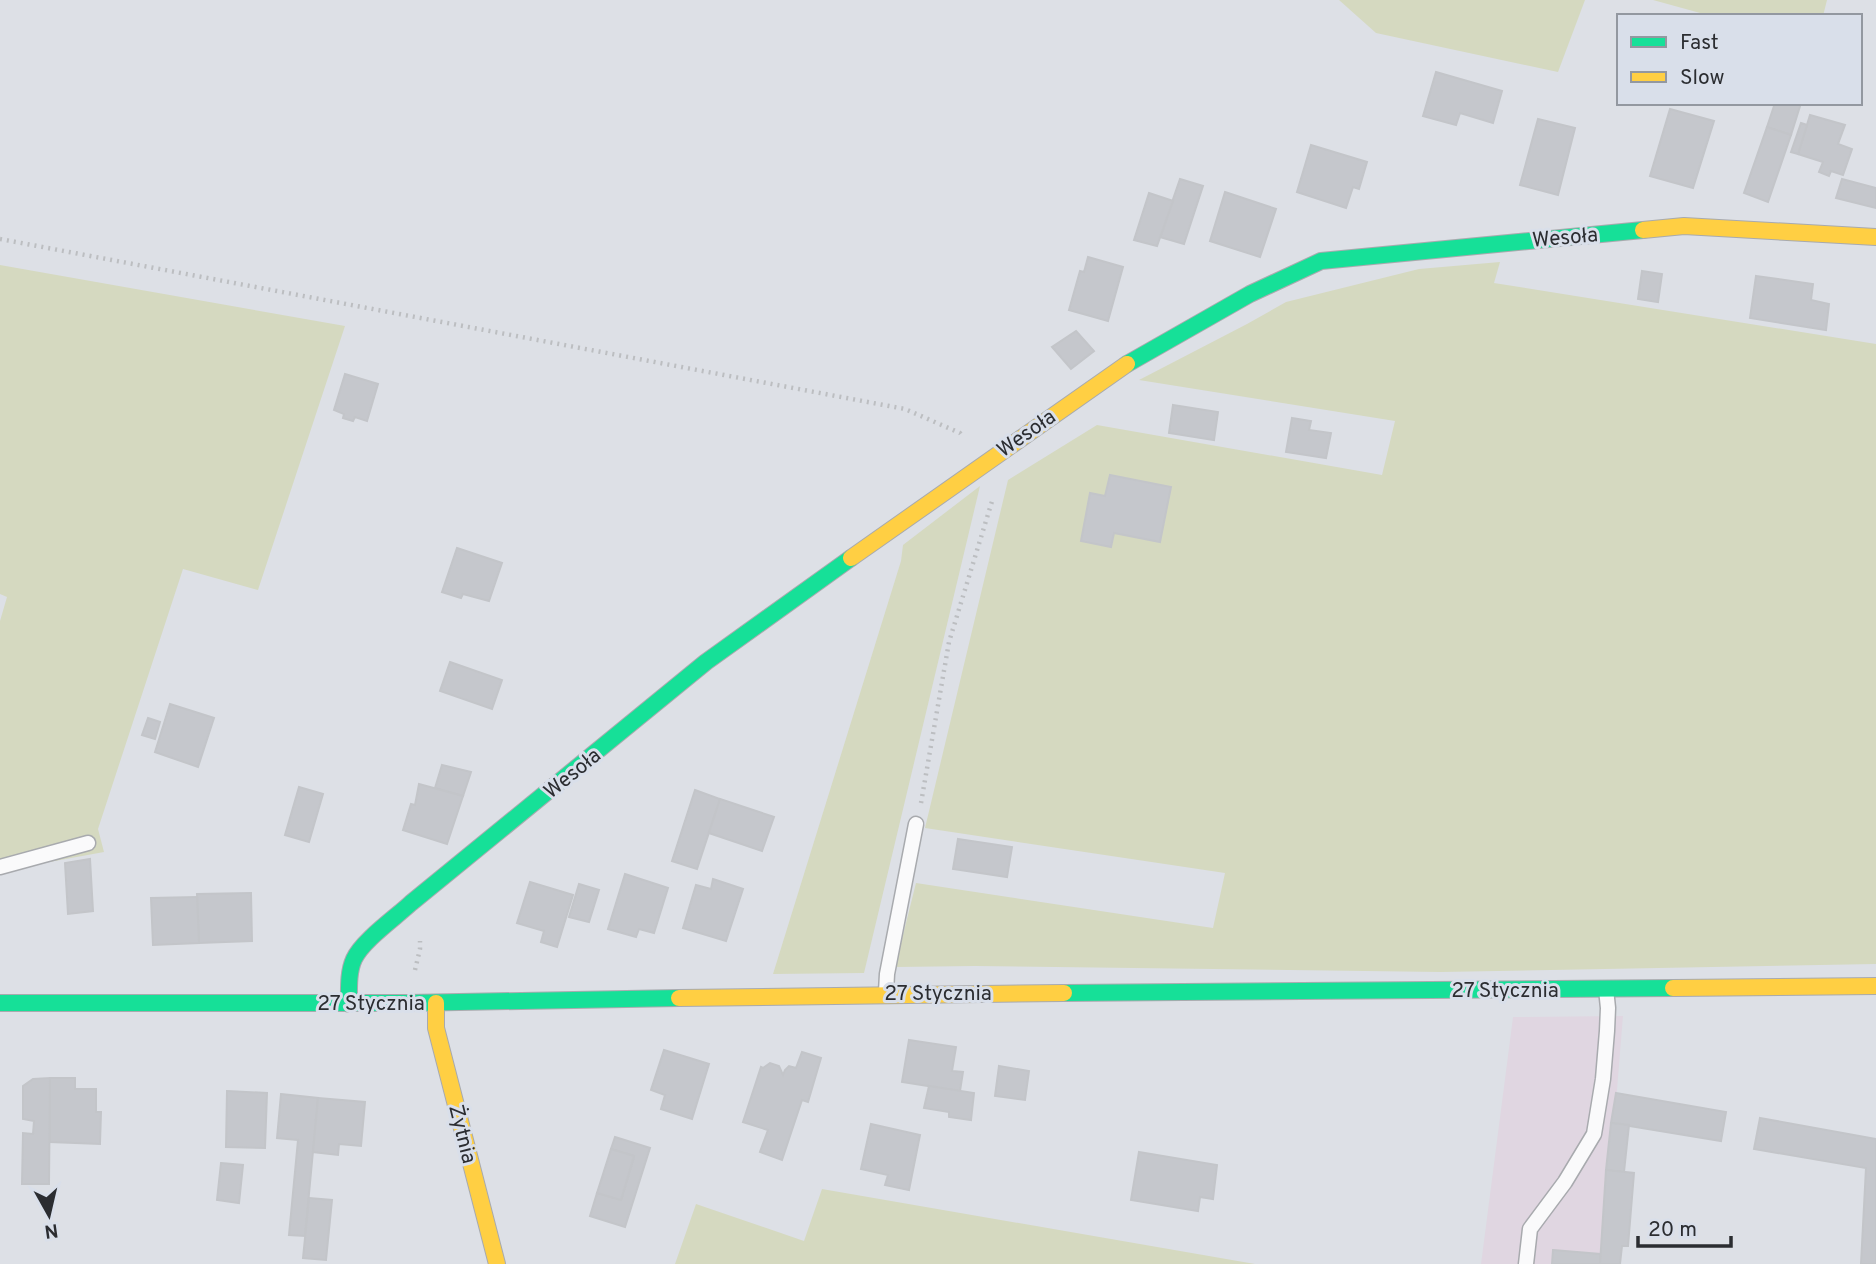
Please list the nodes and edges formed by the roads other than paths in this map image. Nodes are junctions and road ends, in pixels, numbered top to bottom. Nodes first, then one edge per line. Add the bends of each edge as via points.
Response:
1 (1876, 237) edge
2 (916, 824) road end
3 (88, 844) dead end
4 (0, 867) edge
5 (1876, 986) edge
6 (1606, 989) junction
7 (886, 994) junction
8 (0, 1003) edge
9 (436, 1003) junction
10 (349, 1004) junction
11 (497, 1264) edge
12 (1526, 1264) edge

1 - 10 street, Wesoła via 1684,226 1321,261 1250,294 1119,368 706,662 369,941 354,958
2 - 7 lane
3 - 4 lane
5 - 6 street, 27 Stycznia
6 - 7 street, 27 Stycznia
6 - 12 lane via 1607,1031 1594,1134 1530,1229
7 - 9 street, 27 Stycznia
8 - 10 street, 27 Stycznia
9 - 10 street, 27 Stycznia
9 - 11 street, Żytnia via 436,1028

